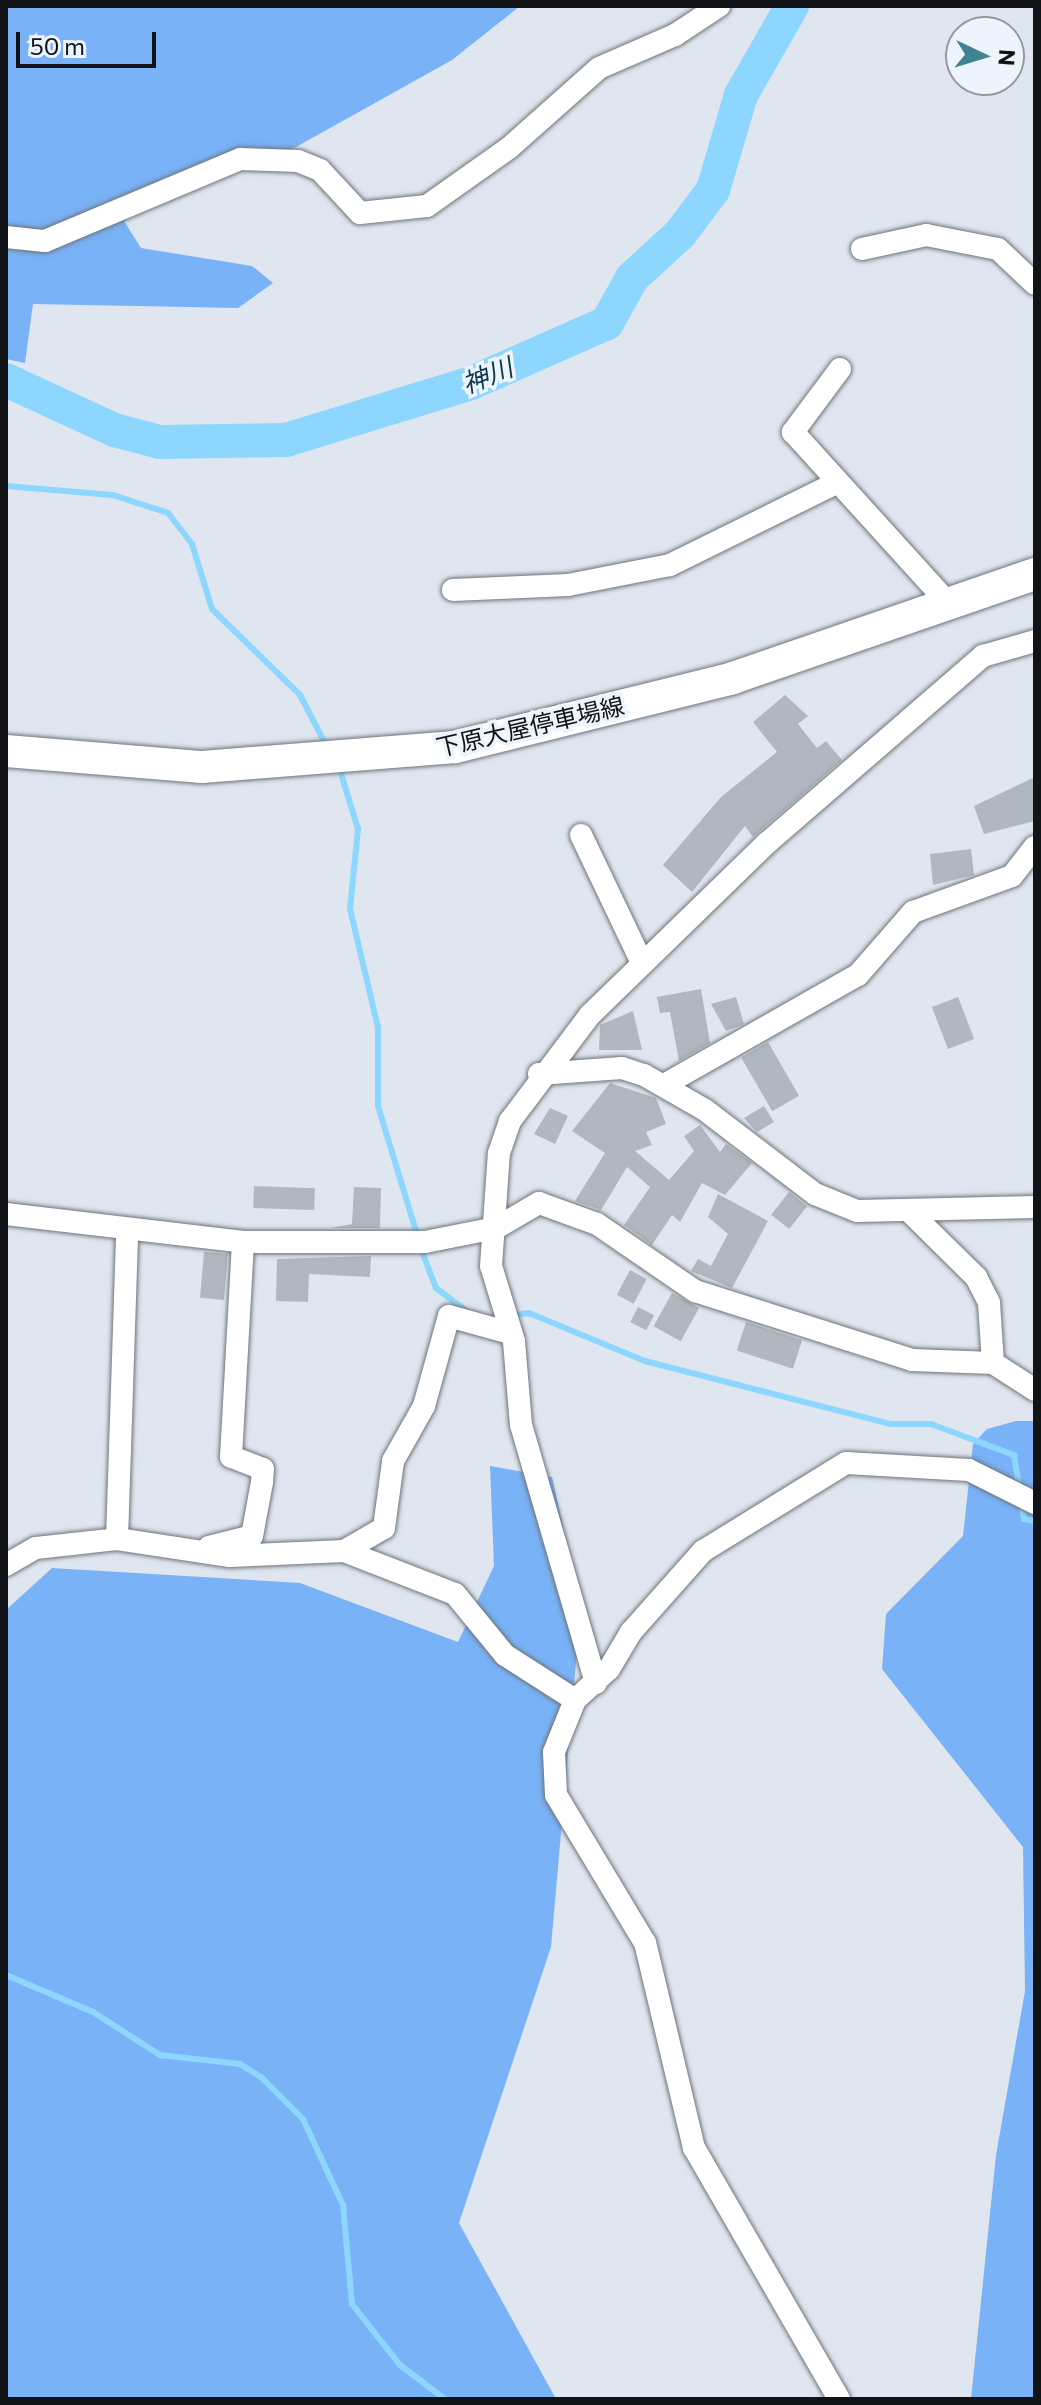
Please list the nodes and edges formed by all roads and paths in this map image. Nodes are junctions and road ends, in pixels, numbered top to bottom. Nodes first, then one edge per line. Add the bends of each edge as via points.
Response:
1 (719, 6) edge
2 (6, 237) edge
3 (862, 249) dead end
4 (1035, 284) edge
5 (840, 369) dead end
6 (838, 482) junction
7 (1035, 574) edge
8 (453, 590) dead end
9 (950, 605) junction
10 (1035, 641) edge
11 (6, 751) edge
12 (581, 835) dead end
13 (1035, 847) edge
14 (642, 963) junction
15 (539, 1074) junction
16 (664, 1085) junction
17 (1035, 1207) edge
18 (910, 1212) junction
19 (6, 1214) edge
20 (496, 1228) junction
21 (127, 1230) junction
22 (243, 1242) junction
23 (510, 1333) junction
24 (993, 1363) junction
25 (1035, 1390) edge
26 (1025, 1497) edge
27 (117, 1539) junction
28 (201, 1549) junction
29 (344, 1551) junction
30 (6, 1565) edge
31 (596, 1683) junction
32 (575, 1700) junction
33 (839, 2399) edge

1 - 2 street via 675,35 599,68 509,148 427,206 360,213 320,170 298,161 240,159 45,241
3 - 4 street via 916,235 940,237 998,249
5 - 6 street via 793,432
6 - 8 street via 670,565 568,585
6 - 9 street
7 - 9 main road, 下原大屋停車場線
9 - 11 main road, 下原大屋停車場線 via 733,678 470,743 202,767
10 - 14 street via 983,656 767,843
12 - 14 street
13 - 16 street via 1012,876 913,912 858,975
14 - 15 street
15 - 16 street via 622,1068
15 - 20 street via 499,1153
16 - 18 street via 834,1204
17 - 18 street
18 - 24 street via 976,1277 989,1303
19 - 21 street
20 - 22 street via 425,1242
20 - 23 street via 491,1266
20 - 24 street via 539,1203 597,1224 695,1291 912,1360
21 - 22 street
21 - 27 street
22 - 28 street via 231,1457 263,1469 262,1482 252,1536
23 - 29 street via 449,1316 424,1406 393,1461 384,1528
23 - 31 street via 521,1425
24 - 25 street
26 - 31 street via 969,1470 846,1463 703,1551
27 - 28 street
27 - 30 street via 36,1548
28 - 29 street via 230,1556
29 - 32 street via 455,1594 505,1655
31 - 32 street
32 - 33 street via 554,1752 556,1795 645,1943 694,2148

